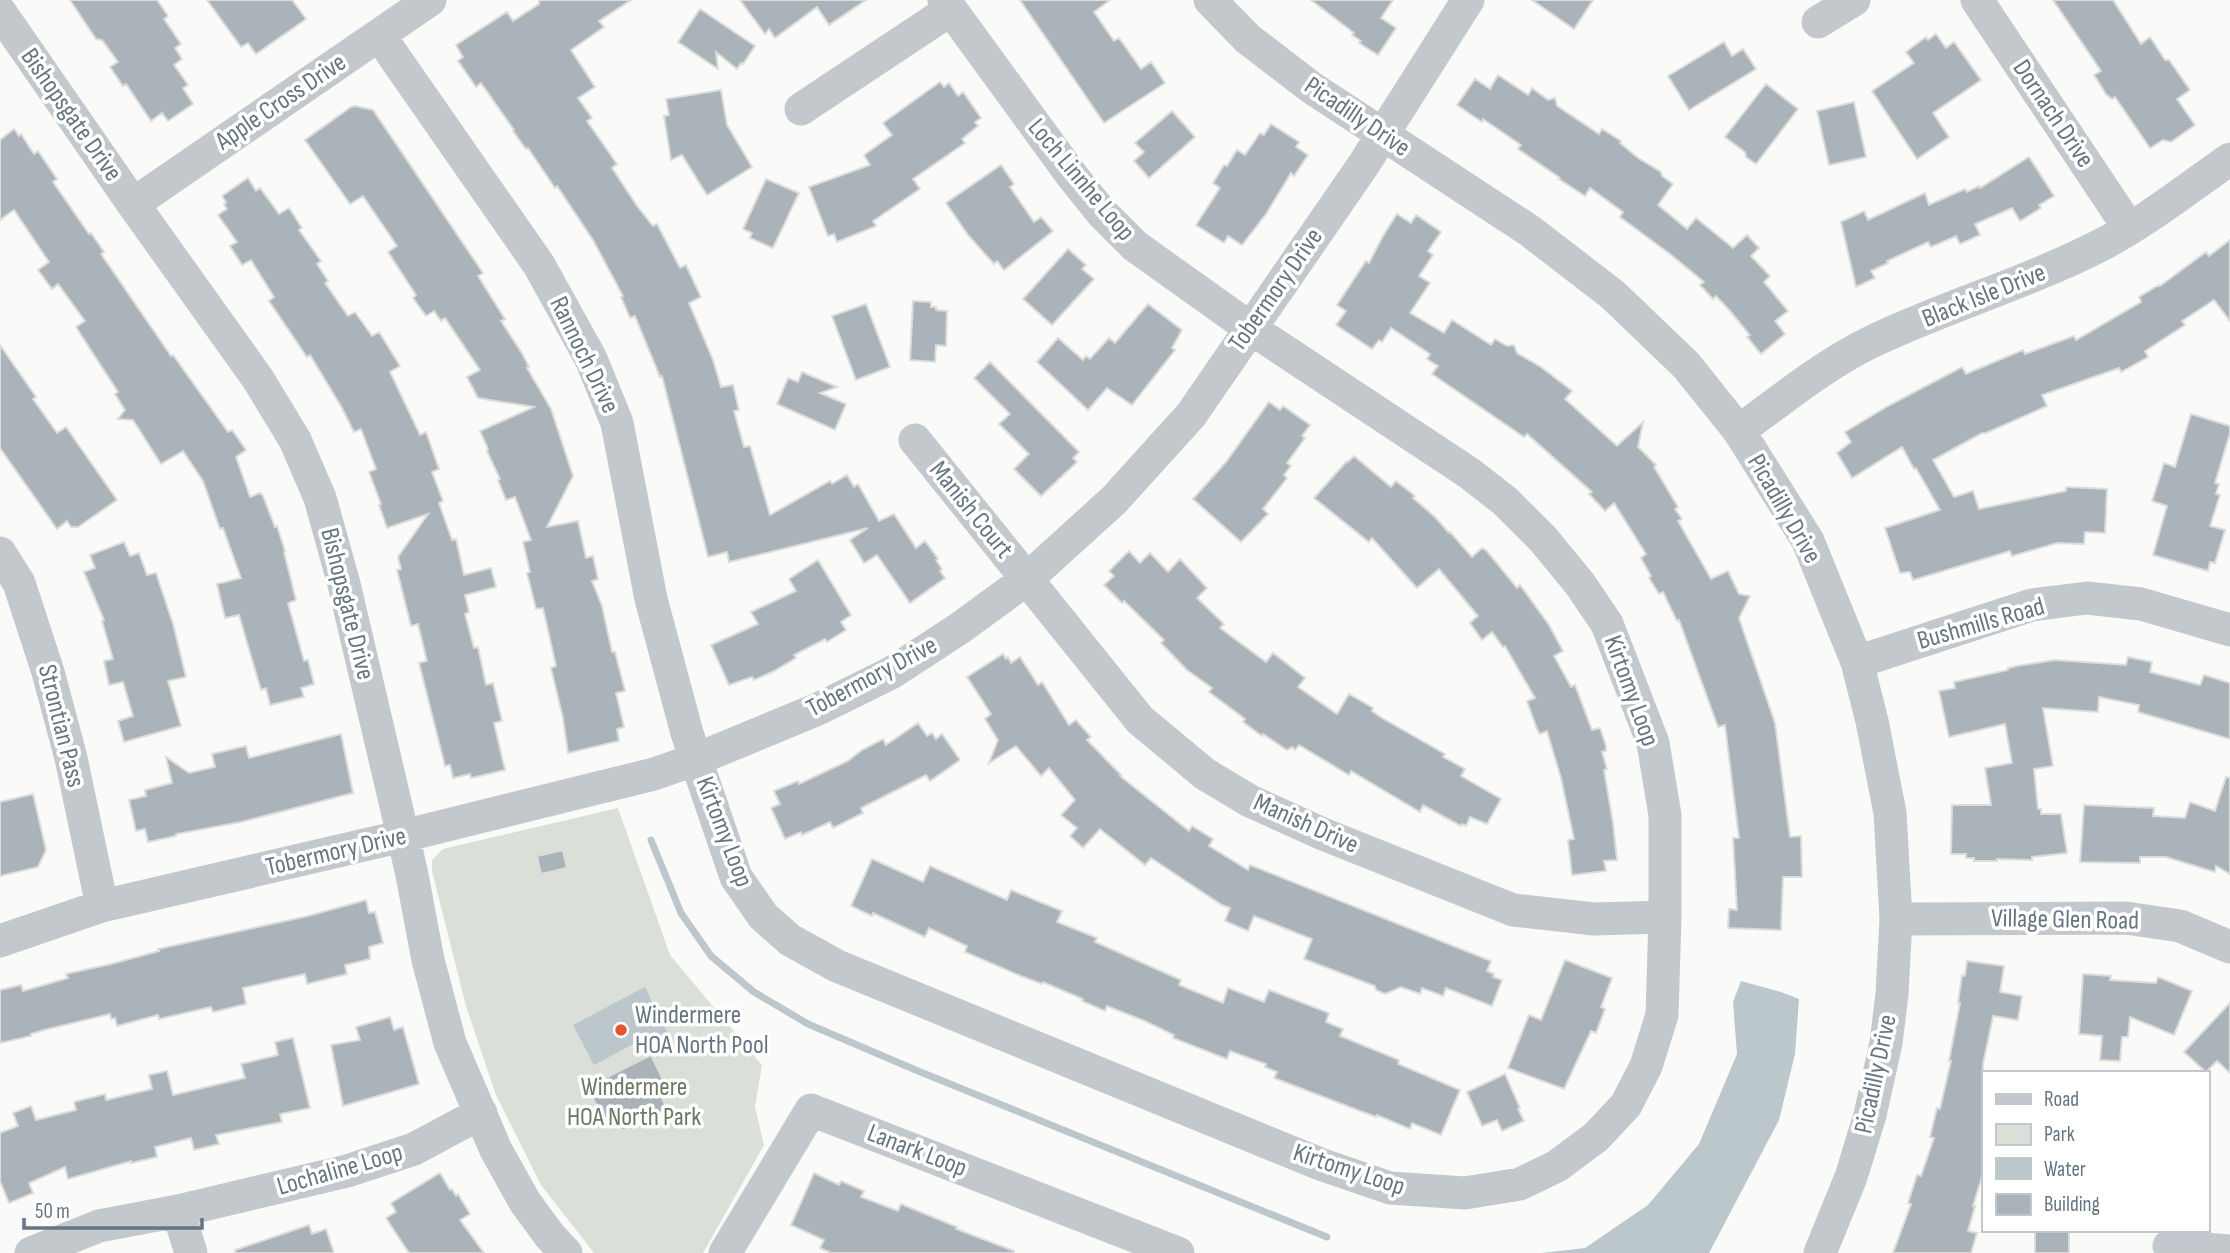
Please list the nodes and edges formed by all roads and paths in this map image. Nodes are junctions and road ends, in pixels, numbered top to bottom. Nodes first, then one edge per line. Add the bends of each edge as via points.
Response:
1 (430, 0) edge
2 (1210, 0) edge
3 (1468, 0) edge
4 (1854, 0) edge
5 (1977, 0) edge
6 (947, 5) edge
7 (0, 12) edge
8 (1818, 22) dead end
9 (379, 35) junction
10 (801, 108) dead end
11 (1383, 135) junction
12 (2230, 159) edge
13 (133, 204) junction
14 (2129, 228) junction
15 (1250, 328) junction
16 (1738, 430) junction
17 (915, 440) dead end
18 (0, 553) edge
19 (1027, 579) junction
20 (2230, 630) edge
21 (1857, 662) junction
22 (697, 760) junction
23 (403, 836) junction
24 (102, 906) junction
25 (1665, 917) junction
26 (1896, 919) junction
27 (0, 941) edge
28 (2230, 947) edge
29 (481, 1113) junction
30 (178, 1211) junction
31 (2169, 1246) dead end
32 (2230, 1251) edge
33 (31, 1253) edge
34 (191, 1253) edge
35 (566, 1253) edge
36 (725, 1253) edge
37 (1178, 1253) edge
38 (1820, 1253) edge

1 - 9 street, Apple Cross Drive
2 - 11 street, Picadilly Drive via 1248,38 1312,88
3 - 11 street, Tobermory Drive
4 - 8 street
5 - 14 street, Dornach Drive
6 - 10 street
6 - 15 street, Loch Linnhe Loop via 1102,213 1135,246
7 - 13 street, Bishopsgate Drive
9 - 13 street, Apple Cross Drive
9 - 22 street, Rannoch Drive via 539,265 592,359 617,423 652,599
11 - 15 street, Tobermory Drive
11 - 16 street, Picadilly Drive via 1530,231 1614,295 1686,365
12 - 14 street, Black Isle Drive
13 - 23 street, Bishopsgate Drive via 258,379 295,440 320,498
14 - 16 street, Black Isle Drive via 2047,272 1870,343
15 - 19 street, Tobermory Drive via 1191,415 1114,500
15 - 25 street, Kirtomy Loop via 1469,473 1505,501 1580,584 1606,624 1653,743 1665,815
16 - 21 street, Picadilly Drive via 1808,541
17 - 19 street, Manish Court
18 - 24 street, Strontian Pass via 19,583 48,672
19 - 22 street, Tobermory Drive via 891,673
19 - 25 street, Manish Drive via 1140,720 1205,774 1250,801 1513,910 1594,919
20 - 21 street, Bushmills Road via 2141,604 2087,598 2032,605
21 - 26 street, Picadilly Drive via 1890,813
22 - 23 street, Tobermory Drive
22 - 25 street, Kirtomy Loop via 736,877 763,916 809,952 1320,1164 1390,1188 1465,1193 1520,1184 1557,1166 1596,1137 1626,1105 1646,1066 1661,1015
23 - 24 street, Tobermory Drive
23 - 29 street, Bishopsgate Drive via 450,1043
24 - 27 street, Tobermory Drive
26 - 28 street, Village Glen Road via 2126,918 2180,926
26 - 38 street, Picadilly Drive via 1886,1043 1873,1103 1851,1177
29 - 30 street, Lochaline Loop via 414,1149 347,1171
29 - 35 street, Bishopsgate Drive via 525,1202
30 - 33 street, Lochaline Loop via 99,1226
30 - 34 street
31 - 32 street
36 - 37 street, Lanark Loop via 811,1110

